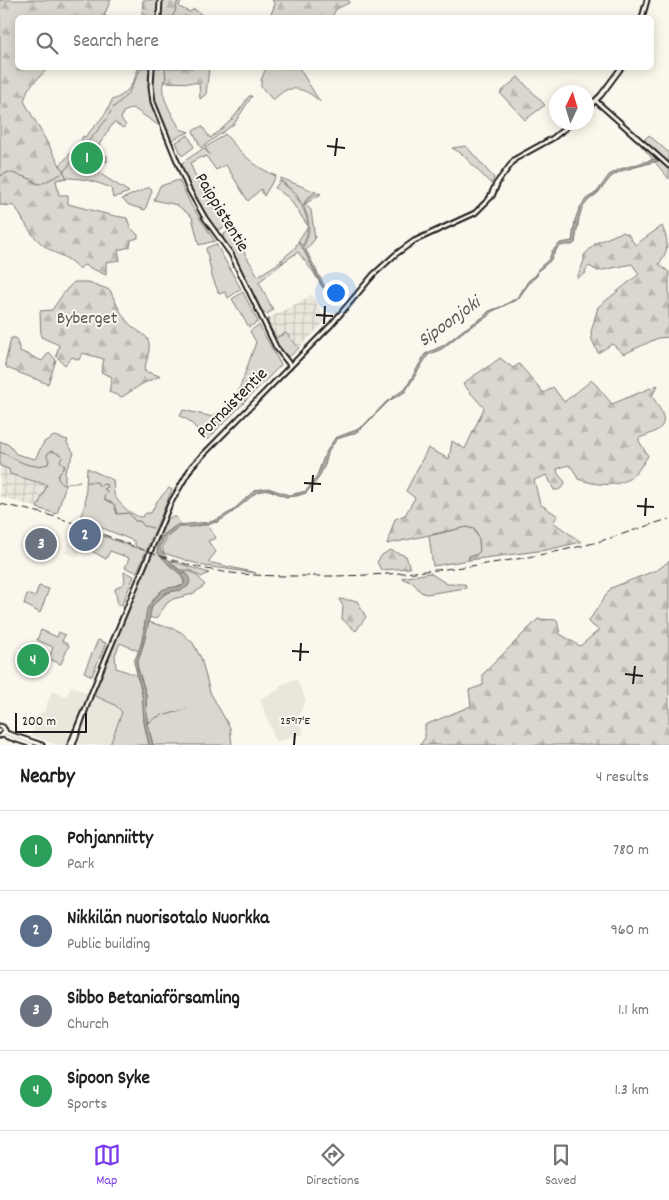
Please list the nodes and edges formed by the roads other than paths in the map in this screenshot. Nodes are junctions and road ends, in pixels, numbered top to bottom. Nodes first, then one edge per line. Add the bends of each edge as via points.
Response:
1 (160, 0) edge
2 (647, 0) edge
3 (159, 15) edge
4 (643, 15) edge
5 (152, 70) edge
6 (619, 70) edge
7 (596, 100) joint
8 (563, 130) edge
9 (668, 164) edge
10 (290, 365) junction
11 (0, 726) edge
12 (5, 730) junction
13 (1, 736) edge
14 (32, 745) edge
15 (42, 745) edge
16 (72, 745) edge

1 - 3 street
2 - 4 street
5 - 10 street, Paippistentie via 153,102 186,183 205,218 231,254 276,346
6 - 7 street
7 - 9 street
8 - 10 street, Pornaistentie via 514,159 490,198 475,213 414,241 396,254
10 - 16 street, Pornaistentie via 203,454 182,481
11 - 12 street
12 - 13 street
12 - 15 street
13 - 14 street

